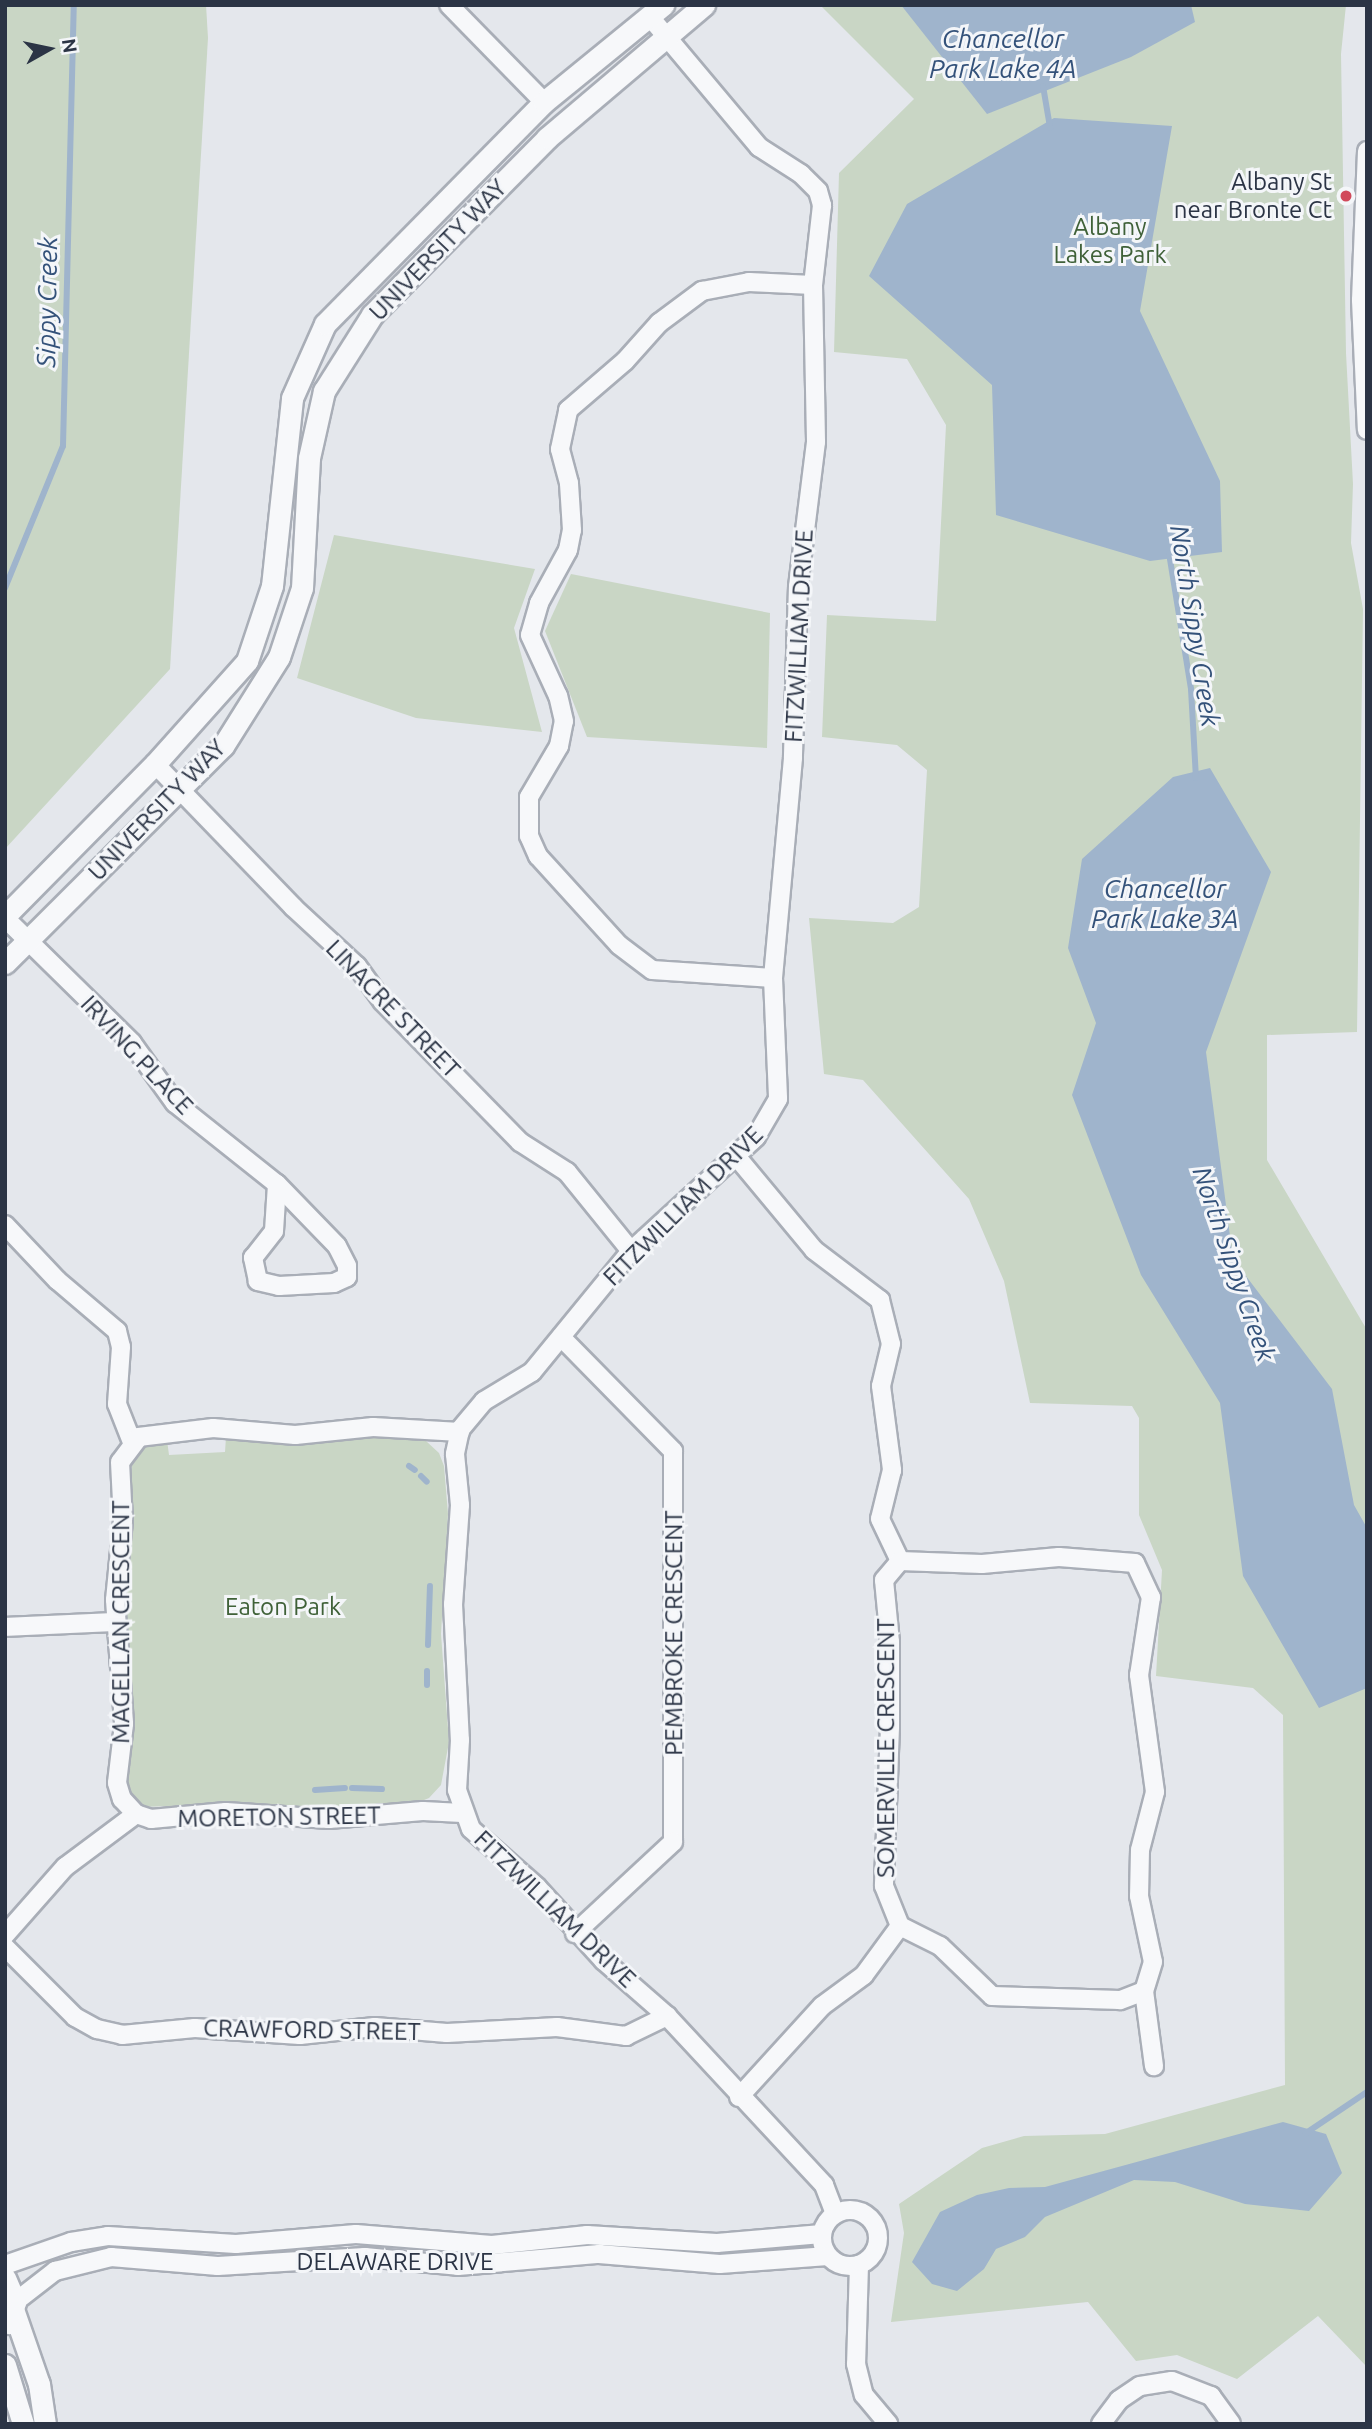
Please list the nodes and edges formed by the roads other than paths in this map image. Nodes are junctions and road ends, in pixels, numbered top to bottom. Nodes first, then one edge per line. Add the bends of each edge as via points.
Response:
1 (449, 5) edge
2 (704, 5) edge
3 (657, 11) edge
4 (669, 40) junction
5 (544, 103) junction
6 (1367, 151) edge
7 (1364, 279) edge
8 (813, 285) junction
9 (1367, 430) edge
10 (155, 764) junction
11 (183, 790) junction
12 (5, 917) edge
13 (27, 940) junction
14 (5, 963) edge
15 (773, 978) junction
16 (736, 1156) junction
17 (277, 1184) junction
18 (5, 1225) edge
19 (631, 1251) junction
20 (561, 1337) junction
21 (138, 1439) junction
22 (457, 1440) junction
23 (900, 1561) junction
24 (116, 1622) junction
25 (5, 1627) edge
26 (460, 1804) junction
27 (130, 1809) junction
28 (900, 1926) junction
29 (575, 1933) junction
30 (5, 1935) edge
31 (5, 1947) edge
32 (1144, 1991) junction
33 (661, 2011) junction
34 (1154, 2066) dead end
35 (739, 2097) junction
36 (835, 2214) junction
37 (822, 2234) junction
38 (828, 2256) junction
39 (5, 2265) edge
40 (859, 2265) junction
41 (5, 2278) edge
42 (11, 2314) edge
43 (5, 2365) edge
44 (23, 2424) edge
45 (45, 2424) edge
46 (888, 2424) edge
47 (1101, 2424) edge
48 (1231, 2424) edge

1 - 5 street
2 - 4 street, UNIVERSITY WAY
3 - 4 street, FITZWILLIAM DRIVE
3 - 5 street, UNIVERSITY WAY
4 - 8 street, FITZWILLIAM DRIVE via 759,147 818,191 822,220
4 - 11 street, UNIVERSITY WAY via 547,138 372,315 324,391 309,458 307,545 298,612 259,692 223,746
5 - 10 street, UNIVERSITY WAY via 325,324 292,398 272,586 247,661
6 - 7 street
7 - 9 street
8 - 15 street, FITZWILLIAM DRIVE via 816,442 799,574 793,758
8 - 15 street via 749,282 702,290 659,323 568,410 560,449 569,483 572,530 568,550 538,603 530,635 558,696 564,721 559,746 529,797 529,836 538,856 619,945 652,970
10 - 11 street, LINACRE STREET
10 - 12 street, UNIVERSITY WAY
11 - 13 street, UNIVERSITY WAY
11 - 19 street, LINACRE STREET via 293,907 357,966 383,1002 520,1142 566,1172
12 - 13 street, IRVING PLACE
13 - 14 street, UNIVERSITY WAY
13 - 17 street, IRVING PLACE via 132,1043 175,1103
15 - 16 street, FITZWILLIAM DRIVE via 778,1099 756,1138
16 - 19 street, FITZWILLIAM DRIVE
16 - 23 street via 814,1250 880,1300 891,1344 881,1386 892,1470 880,1519
17 - 17 street, IRVING PLACE via 337,1246 347,1277 334,1283 279,1286 258,1281 253,1258 274,1231
18 - 21 street via 57,1280 115,1328 121,1343 118,1386
19 - 20 street, FITZWILLIAM DRIVE
20 - 22 street, FITZWILLIAM DRIVE via 532,1372 479,1405
20 - 29 street, PEMBROKE CRESCENT via 673,1451 673,1842
21 - 22 street via 213,1428 295,1435 373,1427
21 - 24 street, MAGELLAN CRESCENT via 120,1462 123,1521
22 - 26 street via 460,1505 453,1604
23 - 28 street, SOMERVILLE CRESCENT via 884,1580 890,1702 884,1886
23 - 32 street via 982,1564 1059,1557 1135,1563 1151,1597 1139,1675 1155,1792 1140,1850 1139,1896 1153,1962
24 - 25 street
24 - 27 street, MAGELLAN CRESCENT via 124,1724 117,1783
26 - 27 street, MORETON STREET via 329,1819 226,1812 151,1819
26 - 29 street, FITZWILLIAM DRIVE via 478,1836 537,1887
27 - 30 street via 110,1837 97,1842 57,1875
28 - 32 street via 940,1946 992,1996 1120,2000
28 - 35 street via 864,1975 822,2006
29 - 33 street, FITZWILLIAM DRIVE
31 - 33 street, CRAWFORD STREET via 75,2017 122,2035 207,2028 300,2035 385,2027 447,2033 557,2027 629,2036
32 - 34 street
33 - 35 street, FITZWILLIAM DRIVE
35 - 36 street, FITZWILLIAM DRIVE via 824,2185
36 - 37 street
36 - 40 street via 848,2210 862,2213 876,2226 877,2246
37 - 38 street
37 - 39 street, DELAWARE DRIVE via 727,2243 587,2235 492,2245 356,2234 236,2244 108,2236 71,2242
38 - 40 street via 846,2267
38 - 42 street, DELAWARE DRIVE via 720,2264 600,2254 458,2266 365,2257 218,2266 111,2257 55,2271
40 - 46 street via 856,2364 864,2395
41 - 42 street
42 - 45 street via 39,2384
43 - 44 street
47 - 48 street via 1119,2400 1140,2386 1172,2381 1211,2396

